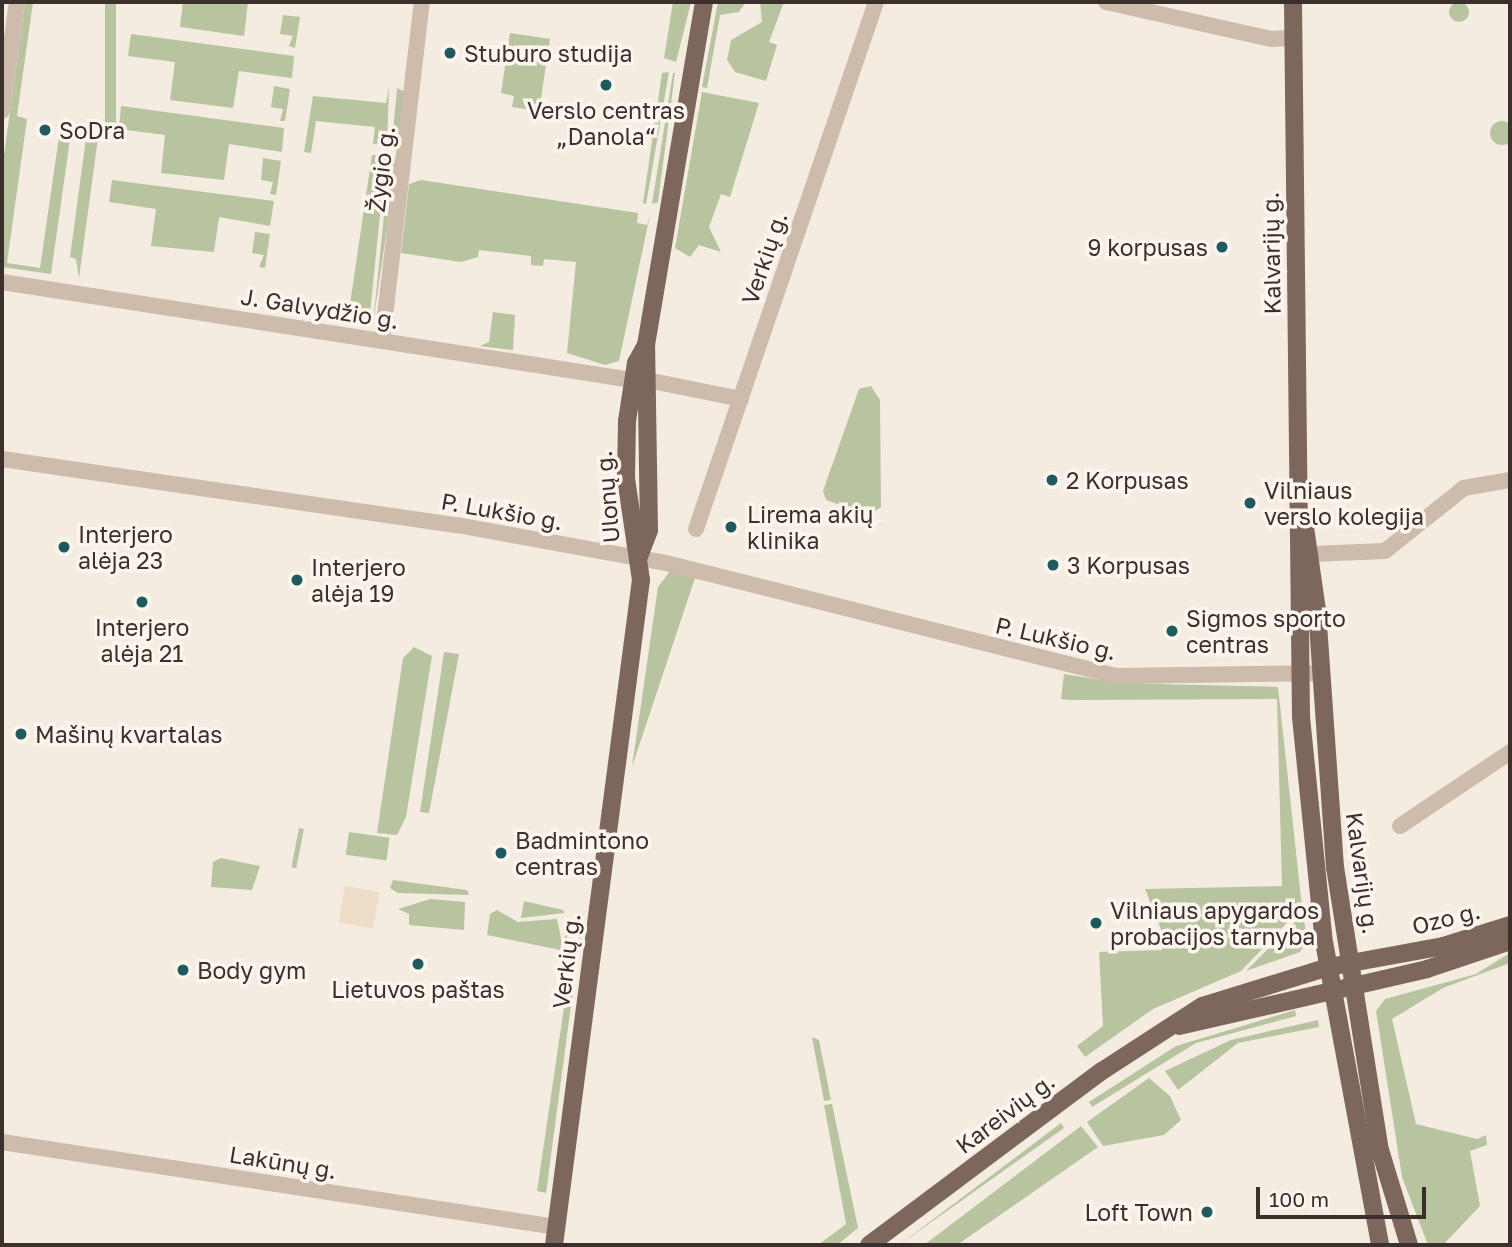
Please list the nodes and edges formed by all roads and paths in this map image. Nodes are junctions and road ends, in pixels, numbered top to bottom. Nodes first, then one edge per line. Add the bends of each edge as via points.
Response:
1 (17, 2) edge
2 (422, 2) edge
3 (704, 2) edge
4 (876, 2) edge
5 (1106, 2) edge
6 (1293, 2) edge
7 (1293, 38) junction
8 (5, 66) edge
9 (2, 111) edge
10 (2, 282) edge
11 (382, 341) junction
12 (640, 380) junction
13 (741, 399) junction
14 (2, 459) edge
15 (1510, 480) edge
16 (1300, 503) junction
17 (696, 529) dead end
18 (1311, 554) junction
19 (638, 559) junction
20 (1320, 673) junction
21 (1298, 674) junction
22 (1510, 752) edge
23 (1400, 826) dead end
24 (1510, 925) edge
25 (1510, 940) edge
26 (1351, 962) junction
27 (1329, 967) junction
28 (1354, 986) junction
29 (1333, 990) junction
30 (1173, 1027) junction
31 (2, 1142) edge
32 (555, 1236) edge
33 (869, 1245) edge
34 (1380, 1245) edge
35 (1409, 1245) edge

1 - 8 street
2 - 11 street, Žygio g.
3 - 12 main road, Ulonų g.
4 - 13 street, Verkių g.
5 - 7 street via 1271,39
6 - 7 main road, Kalvarijų g.
7 - 16 main road, Kalvarijų g.
8 - 9 street
10 - 11 street, J. Galvydžio g.
11 - 12 street, J. Galvydžio g.
12 - 13 street, J. Galvydžio g.
12 - 19 main road, Ulonų g. via 649,530
13 - 17 street, Verkių g.
14 - 19 street, P. Lukšio g. via 457,525
15 - 18 street via 1464,488 1385,551
16 - 18 main road, Kalvarijų g.
16 - 21 main road, Kalvarijų g.
18 - 20 main road, Kalvarijų g.
19 - 21 street, P. Lukšio g. via 1095,673 1164,678
19 - 32 main road, Verkių g. via 637,614
20 - 21 street, P. Lukšio g.
20 - 26 main road, Kalvarijų g. via 1328,805
21 - 27 main road, Kalvarijų g.
22 - 23 street
24 - 26 main road, Ozo g. via 1443,947
25 - 28 main road, Ozo g. via 1463,959
26 - 27 main road, Kareivių g.
26 - 28 main road, Kalvarijų g.
27 - 29 main road, Kalvarijų g.
27 - 30 main road, Kareivių g. via 1228,996
28 - 29 main road, Kareivių g.
28 - 35 main road, Kalvarijų g. via 1380,1150
29 - 30 main road, Kareivių g.
29 - 34 main road, Kalvarijų g.
30 - 33 main road, Kareivių g. via 1102,1071
31 - 32 street, Lakūnų g.

